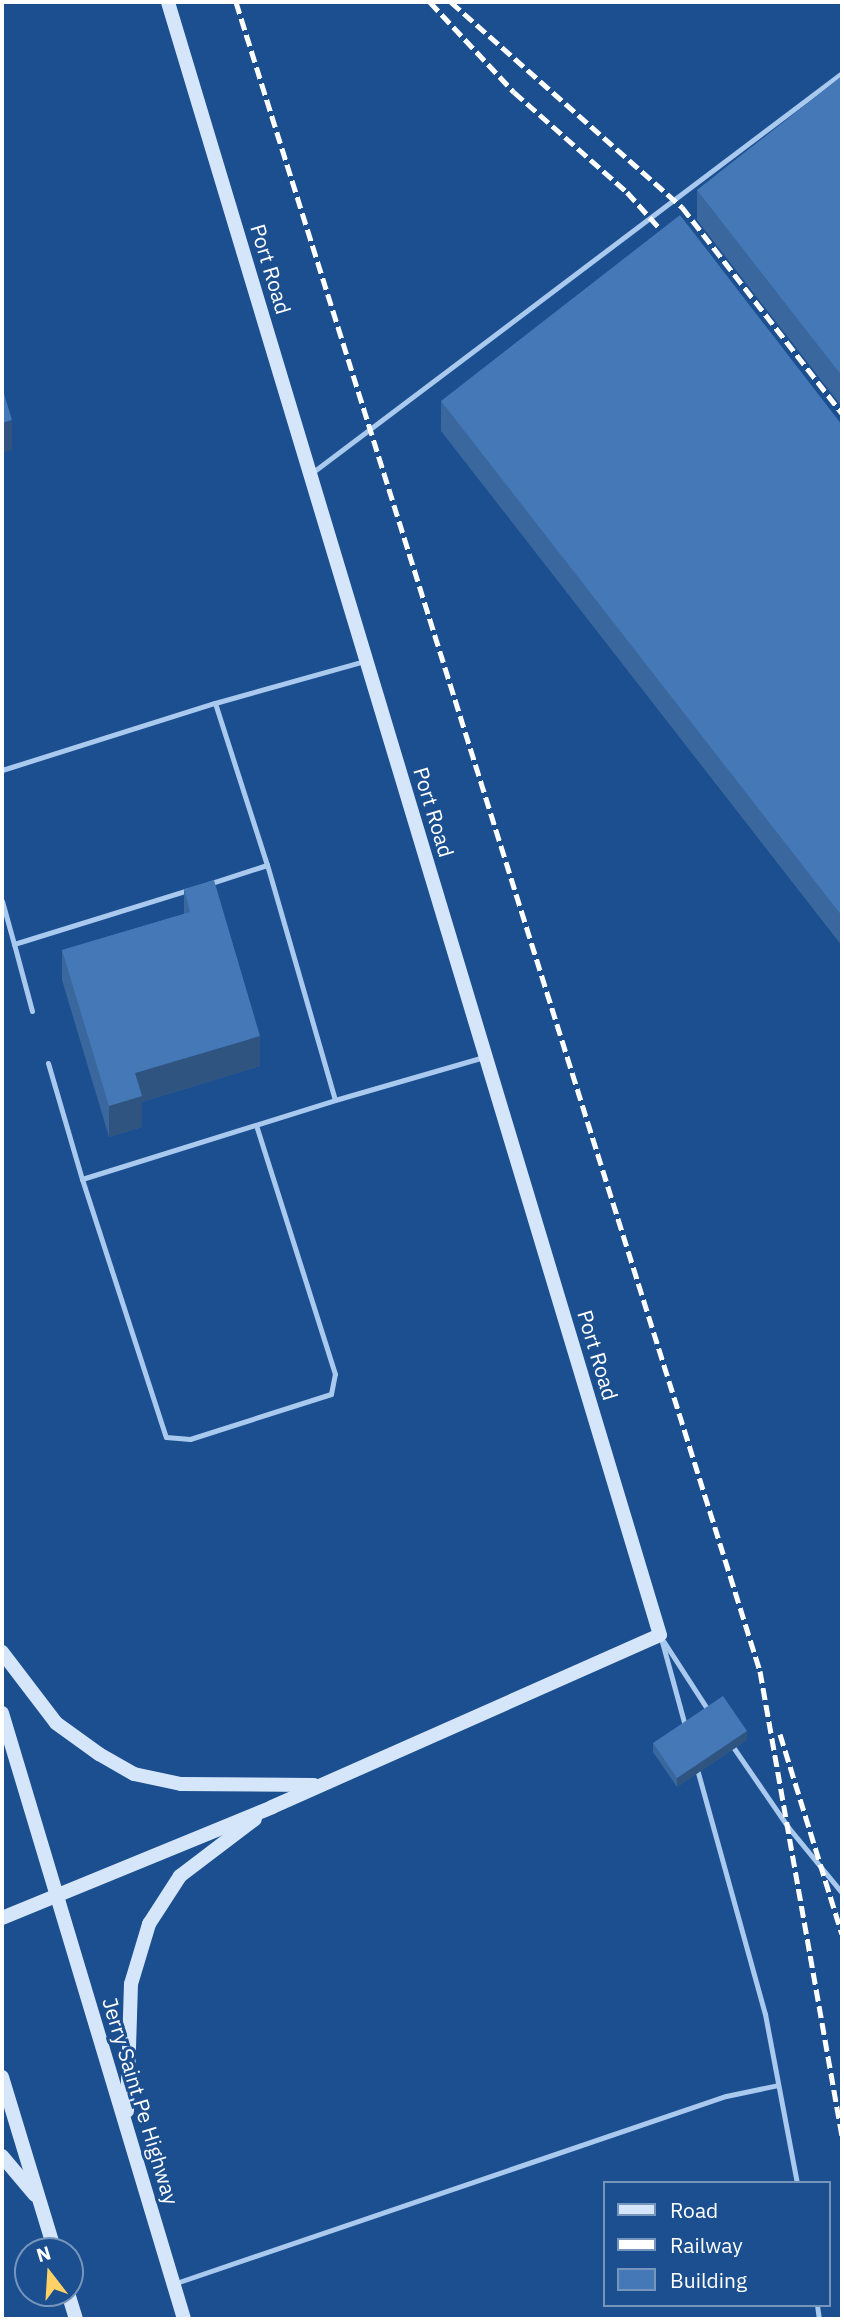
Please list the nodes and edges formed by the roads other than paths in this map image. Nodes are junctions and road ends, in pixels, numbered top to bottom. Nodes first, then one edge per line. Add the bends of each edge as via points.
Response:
1 (168, 2) edge
2 (842, 73) edge
3 (310, 473) junction
4 (367, 661) junction
5 (215, 703) junction
6 (2, 770) edge
7 (267, 865) junction
8 (2, 901) edge
9 (13, 944) junction
10 (32, 1011) dead end
11 (486, 1057) junction
12 (47, 1063) dead end
13 (335, 1100) junction
14 (256, 1125) junction
15 (82, 1179) junction
16 (660, 1635) junction
17 (2, 1651) edge
18 (2, 1713) edge
19 (712, 1716) edge
20 (727, 1739) edge
21 (689, 1740) edge
22 (696, 1766) edge
23 (319, 1785) junction
24 (272, 1807) junction
25 (842, 1893) edge
26 (56, 1895) junction
27 (2, 1918) edge
28 (2, 2077) edge
29 (778, 2085) junction
30 (126, 2122) junction
31 (2, 2156) edge
32 (797, 2181) edge
33 (39, 2199) junction
34 (51, 2237) edge
35 (173, 2284) junction
36 (184, 2319) edge

1 - 3 street, Port Road
2 - 3 lane
3 - 4 street, Port Road
4 - 5 lane
4 - 11 street, Port Road
5 - 6 lane
5 - 7 lane
7 - 9 lane
7 - 13 lane
8 - 9 lane
9 - 10 lane
11 - 13 lane
11 - 16 street, Port Road
12 - 15 lane
13 - 14 lane
14 - 15 lane
14 - 15 lane via 335,1374 331,1394 203,1435 166,1437
16 - 19 lane
16 - 21 lane
16 - 23 street
17 - 23 street via 56,1723 134,1774 181,1784
18 - 26 street, Jerry Saint Pe Highway
20 - 25 lane via 765,1796
22 - 29 lane via 765,2014
23 - 24 street
24 - 26 street
24 - 30 street via 180,1876 149,1924 131,1984
26 - 27 street
26 - 30 street, Jerry Saint Pe Highway
28 - 33 street
29 - 32 lane
29 - 35 lane via 726,2096
30 - 35 street, Jerry Saint Pe Highway
31 - 33 street
33 - 34 street
35 - 36 street, Jerry Saint Pe Highway

